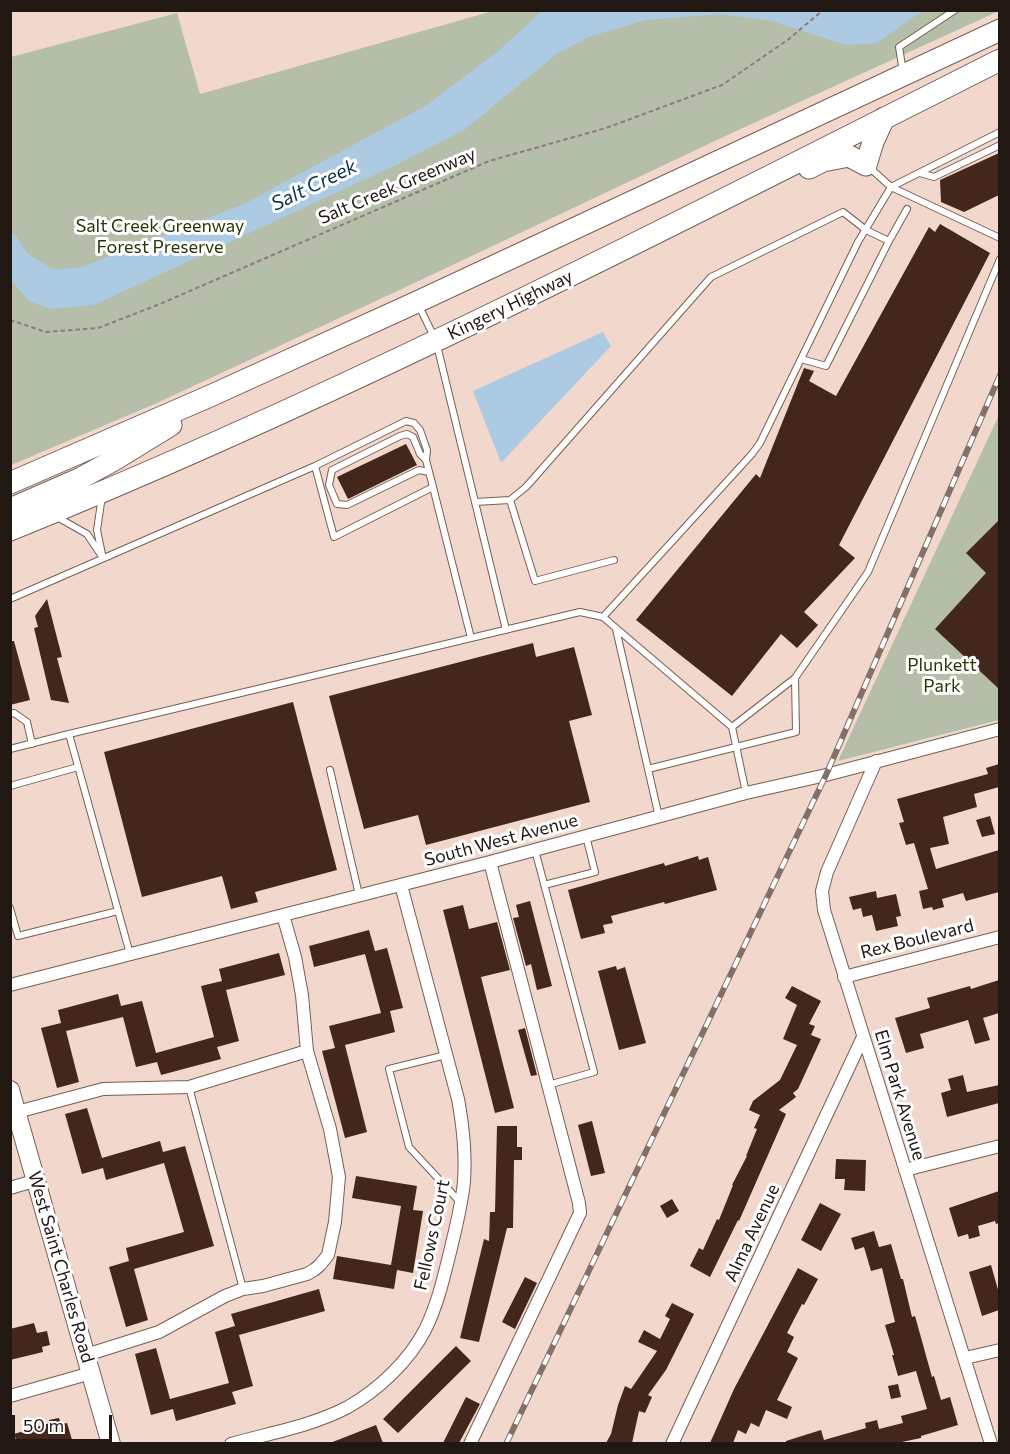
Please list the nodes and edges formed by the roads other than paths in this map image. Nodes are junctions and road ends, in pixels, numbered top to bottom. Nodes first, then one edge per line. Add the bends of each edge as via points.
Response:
1 (955, 10) edge
2 (999, 30) edge
3 (999, 60) edge
4 (904, 75) junction
5 (884, 118) junction
6 (999, 132) edge
7 (999, 145) edge
8 (866, 165) junction
9 (920, 173) junction
10 (891, 187) junction
11 (907, 209) dead end
12 (683, 219) junction
13 (866, 230) junction
14 (999, 238) edge
15 (889, 241) junction
16 (999, 259) edge
17 (417, 302) junction
18 (436, 341) junction
19 (801, 359) junction
20 (210, 396) junction
21 (426, 460) junction
22 (315, 466) junction
23 (429, 472) junction
24 (10, 483) edge
25 (433, 487) junction
26 (102, 492) junction
27 (510, 500) junction
28 (475, 502) junction
29 (10, 509) edge
30 (51, 513) junction
31 (10, 530) edge
32 (103, 558) junction
33 (614, 560) dead end
34 (10, 599) edge
35 (603, 617) junction
36 (616, 628) junction
37 (506, 630) junction
38 (471, 638) junction
39 (795, 678) junction
40 (10, 714) edge
41 (732, 727) junction
42 (999, 729) edge
43 (69, 734) junction
44 (32, 744) junction
45 (737, 747) junction
46 (10, 749) edge
47 (876, 761) junction
48 (78, 767) junction
49 (648, 769) junction
50 (330, 770) dead end
51 (10, 786) edge
52 (746, 793) junction
53 (660, 817) junction
54 (586, 836) junction
55 (535, 850) junction
56 (490, 862) junction
57 (401, 885) junction
58 (544, 885) junction
59 (359, 896) junction
60 (10, 908) edge
61 (118, 911) junction
62 (283, 915) junction
63 (999, 937) edge
64 (130, 954) junction
65 (844, 977) junction
66 (10, 985) edge
67 (863, 1037) junction
68 (307, 1051) junction
69 (446, 1055) junction
70 (548, 1085) junction
71 (189, 1087) junction
72 (10, 1090) edge
73 (17, 1112) junction
74 (999, 1146) edge
75 (905, 1170) junction
76 (37, 1180) junction
77 (10, 1188) edge
78 (460, 1202) junction
79 (243, 1289) junction
80 (999, 1350) edge
81 (86, 1355) junction
82 (965, 1359) junction
83 (91, 1373) junction
84 (10, 1396) edge
85 (111, 1443) edge
86 (231, 1443) edge
87 (470, 1443) edge
88 (672, 1443) edge
89 (991, 1443) edge

1 - 4 lane via 898,47
2 - 4 highway
3 - 5 highway, Kingery Highway
4 - 17 highway
5 - 8 highway
5 - 12 highway, Kingery Highway
6 - 9 lane
7 - 9 lane via 934,177
8 - 10 lane
8 - 12 highway via 849,156 823,162 738,204
9 - 10 lane
10 - 13 lane
10 - 14 lane
11 - 15 lane
12 - 18 highway, Kingery Highway
13 - 15 lane
13 - 19 lane
13 - 27 lane via 843,212 711,277
15 - 19 lane via 826,366
16 - 39 lane via 868,572
17 - 18 lane
17 - 20 highway
18 - 26 highway, Kingery Highway
18 - 28 lane
19 - 35 lane via 752,454
20 - 24 highway
20 - 29 highway via 114,460
21 - 22 lane via 420,430 406,421
21 - 23 lane
21 - 23 lane via 413,437 407,434 332,470 329,485 337,504 347,505 419,470
22 - 25 lane via 334,537
22 - 32 lane
23 - 25 lane
25 - 38 lane
26 - 30 highway, Kingery Highway
26 - 32 lane via 97,530
27 - 28 lane
27 - 33 lane via 535,581
28 - 37 lane
30 - 31 highway, Kingery Highway
30 - 32 lane via 87,534
32 - 34 lane
35 - 36 lane
35 - 37 lane via 580,612
36 - 41 lane
36 - 49 lane
37 - 38 lane
38 - 43 lane
39 - 41 lane
39 - 45 lane via 796,732
40 - 44 lane via 27,722
41 - 45 lane
42 - 47 street, South West Avenue
43 - 44 lane
43 - 48 lane
44 - 46 lane
45 - 49 lane
45 - 52 lane
47 - 52 street, South West Avenue
47 - 65 street, Elm Park Avenue via 822,891
48 - 51 lane
48 - 61 lane
49 - 53 lane
50 - 59 lane
52 - 53 street, South West Avenue
53 - 54 street, South West Avenue
54 - 55 street, South West Avenue
54 - 58 lane via 595,872
55 - 56 street, South West Avenue
55 - 58 lane
56 - 57 street, South West Avenue
56 - 70 street
57 - 59 street, South West Avenue
57 - 69 street, Fellows Court
58 - 70 lane via 594,1072
59 - 62 street, South West Avenue
60 - 61 lane via 18,936
61 - 64 lane
62 - 64 street, South West Avenue
62 - 68 street via 299,976
63 - 65 street, Rex Boulevard
64 - 66 street, South West Avenue
65 - 67 street, Elm Park Avenue
67 - 75 street, Elm Park Avenue
67 - 88 street, Alma Avenue
68 - 71 street
68 - 79 street via 330,1130 339,1178 328,1255 307,1274
69 - 78 street, Fellows Court via 463,1129 465,1157
69 - 78 lane via 389,1070 409,1147
70 - 87 street via 580,1213
71 - 73 street via 104,1089
71 - 79 lane
72 - 73 main road, West Saint Charles Road
73 - 76 main road, West Saint Charles Road
74 - 75 street
75 - 82 street, Elm Park Avenue
76 - 77 street
76 - 81 main road, West Saint Charles Road
78 - 86 street, Fellows Court via 433,1312 424,1332 387,1378 364,1397 326,1417
79 - 81 street via 159,1332
80 - 82 street
81 - 83 main road, West Saint Charles Road
82 - 89 street, Elm Park Avenue
83 - 84 street
83 - 85 main road, West Saint Charles Road

